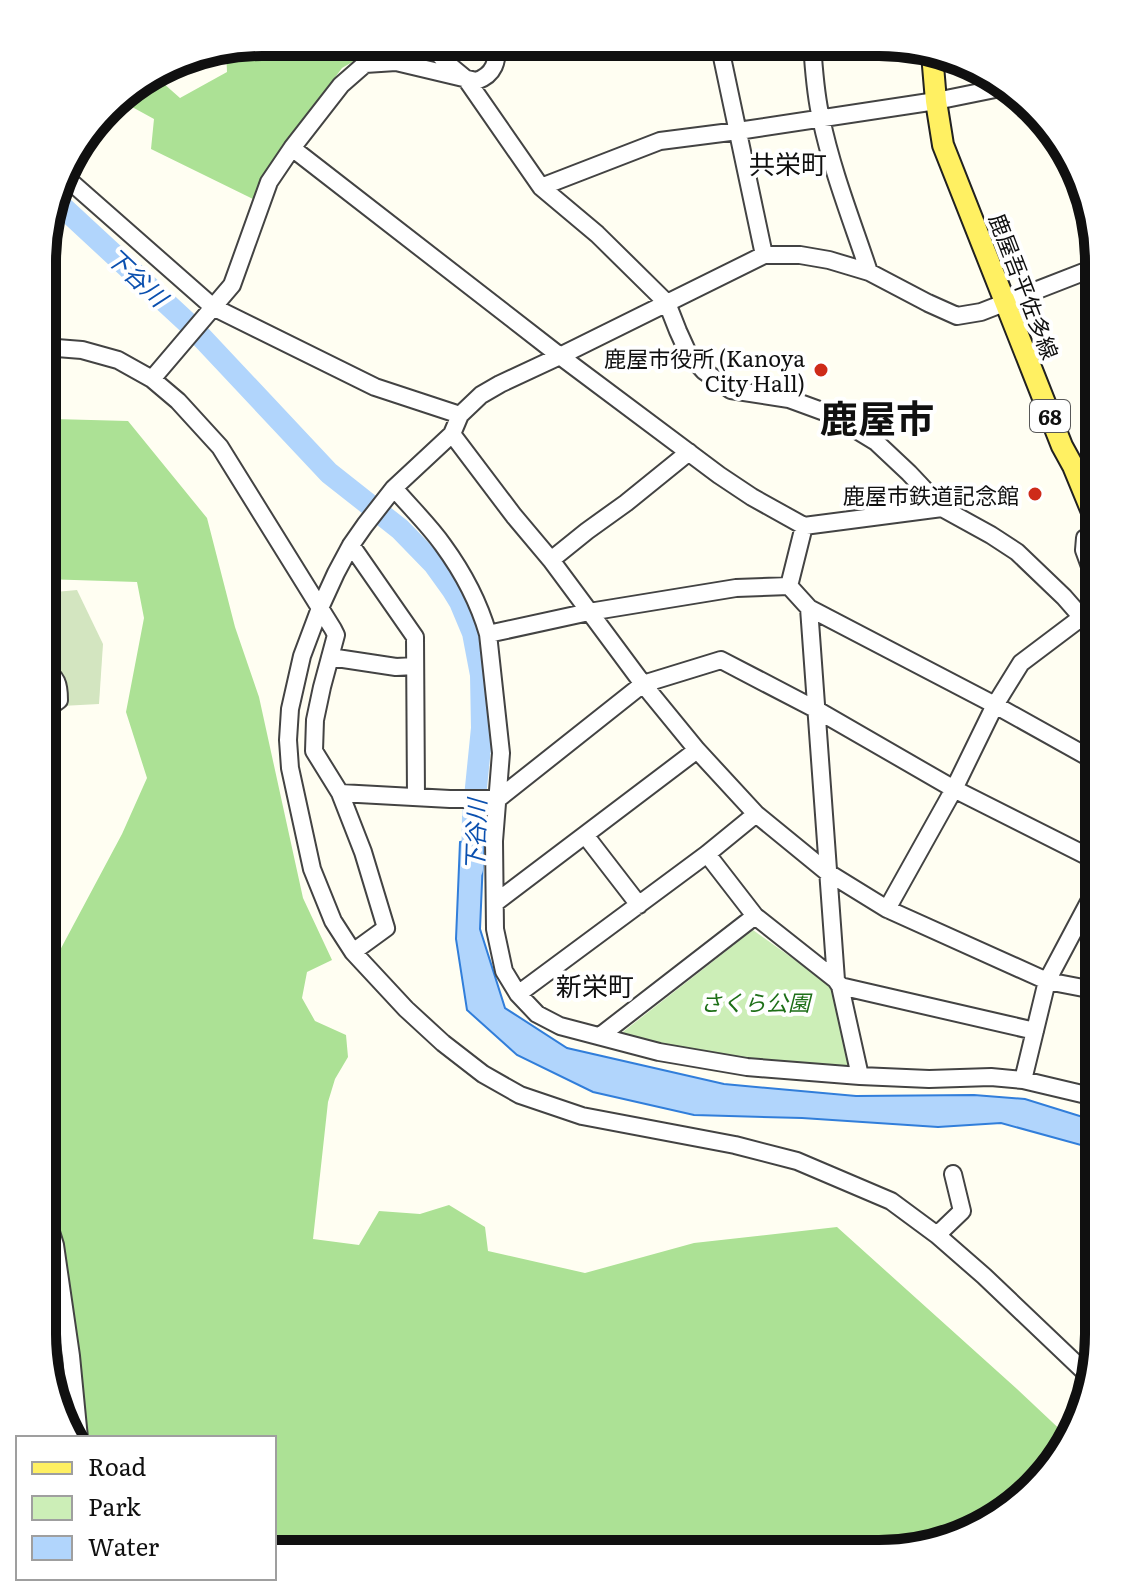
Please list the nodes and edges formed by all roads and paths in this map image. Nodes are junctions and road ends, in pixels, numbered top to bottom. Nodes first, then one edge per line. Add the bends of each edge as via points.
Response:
1 (440, 56) edge
2 (497, 56) edge
3 (722, 56) edge
4 (813, 56) edge
5 (933, 63) edge
6 (466, 79) junction
7 (992, 90) edge
8 (936, 101) junction
9 (821, 118) junction
10 (738, 131) junction
11 (292, 148) junction
12 (72, 183) edge
13 (541, 187) junction
14 (764, 255) junction
15 (1085, 271) edge
16 (869, 272) junction
17 (1006, 301) junction
18 (667, 303) junction
19 (208, 312) junction
20 (56, 348) edge
21 (560, 356) junction
22 (152, 379) junction
23 (460, 415) junction
24 (452, 434) junction
25 (689, 452) junction
26 (389, 494) junction
27 (1085, 496) edge
28 (942, 508) junction
29 (804, 526) junction
30 (351, 545) junction
31 (551, 560) junction
32 (789, 586) junction
33 (320, 608) junction
34 (809, 608) junction
35 (589, 612) junction
36 (1085, 614) edge
37 (1082, 617) junction
38 (1085, 621) edge
39 (488, 634) junction
40 (330, 657) junction
41 (415, 666) junction
42 (56, 678) edge
43 (643, 684) junction
44 (56, 702) edge
45 (995, 705) junction
46 (817, 710) junction
47 (697, 750) junction
48 (1085, 755) edge
49 (954, 789) junction
50 (340, 793) junction
51 (416, 797) junction
52 (498, 799) junction
53 (756, 814) junction
54 (585, 835) junction
55 (707, 854) junction
56 (1085, 855) edge
57 (827, 872) junction
58 (495, 903) junction
59 (639, 905) junction
60 (887, 909) junction
61 (1085, 909) edge
62 (755, 916) junction
63 (353, 952) junction
64 (1047, 981) junction
65 (838, 983) junction
66 (1085, 988) edge
67 (518, 994) junction
68 (1035, 1031) junction
69 (600, 1036) junction
70 (860, 1076) junction
71 (1023, 1080) junction
72 (1085, 1095) edge
73 (953, 1174) dead end
74 (937, 1235) junction
75 (56, 1252) edge
76 (1082, 1369) edge
77 (78, 1427) edge

1 - 6 street
2 - 6 street via 486,78
3 - 10 street
4 - 9 street
5 - 8 main road, 鹿屋吾平佐多線 / 68
6 - 11 street via 396,62 365,64 341,85
6 - 13 street
7 - 8 street
8 - 9 street
8 - 17 main road, 鹿屋吾平佐多線 / 68 via 943,145
9 - 10 street
9 - 16 street
10 - 13 street via 660,141
10 - 14 street
11 - 19 street via 269,182 232,285
11 - 21 street
12 - 19 street
13 - 18 street
14 - 16 street via 800,255
14 - 18 street
15 - 17 street
16 - 17 street via 957,316
17 - 27 main road, 鹿屋吾平佐多線 / 68
18 - 21 street
18 - 28 street via 688,353 704,371 731,390 789,399 830,414 876,442
19 - 22 street
19 - 23 street via 375,387
20 - 22 street via 118,360
21 - 23 street via 481,395
21 - 25 street
22 - 33 street via 220,447
23 - 24 street
24 - 26 street
24 - 31 street
25 - 29 street
25 - 31 street
26 - 30 street
26 - 39 street via 443,544
28 - 29 street
28 - 37 street via 1017,552
29 - 32 street
30 - 33 street
30 - 41 street via 415,637
31 - 35 street
32 - 34 street
32 - 35 street via 736,588
33 - 40 street via 336,635
33 - 63 street via 290,709 290,768 312,869 333,921
34 - 45 street
34 - 46 street
35 - 39 street
35 - 43 street
36 - 37 street
37 - 38 street
37 - 45 street via 1021,663
39 - 52 street via 501,753
40 - 41 street
40 - 50 street via 315,720 314,751
41 - 51 street
42 - 44 street
43 - 46 street via 721,660
43 - 47 street
43 - 52 street
45 - 48 street
45 - 49 street
46 - 49 street
46 - 57 street
47 - 53 street
47 - 54 street
49 - 56 street
49 - 60 street
50 - 51 street
50 - 63 street via 386,928
51 - 52 street
52 - 58 street
53 - 55 street
53 - 57 street
54 - 58 street
54 - 59 street
55 - 59 street
55 - 62 street
57 - 60 street
57 - 65 street
58 - 67 street via 504,971
59 - 67 street
60 - 64 street
61 - 64 street
62 - 65 street
62 - 69 street
63 - 74 street via 443,1043 520,1095 582,1116 797,1161 891,1201
64 - 66 street
64 - 68 street
65 - 68 street
65 - 70 street
67 - 69 street via 537,1014 560,1026
68 - 71 street
69 - 70 street via 747,1067
70 - 71 street
71 - 72 street
73 - 74 street via 962,1211
74 - 76 street
75 - 77 street

